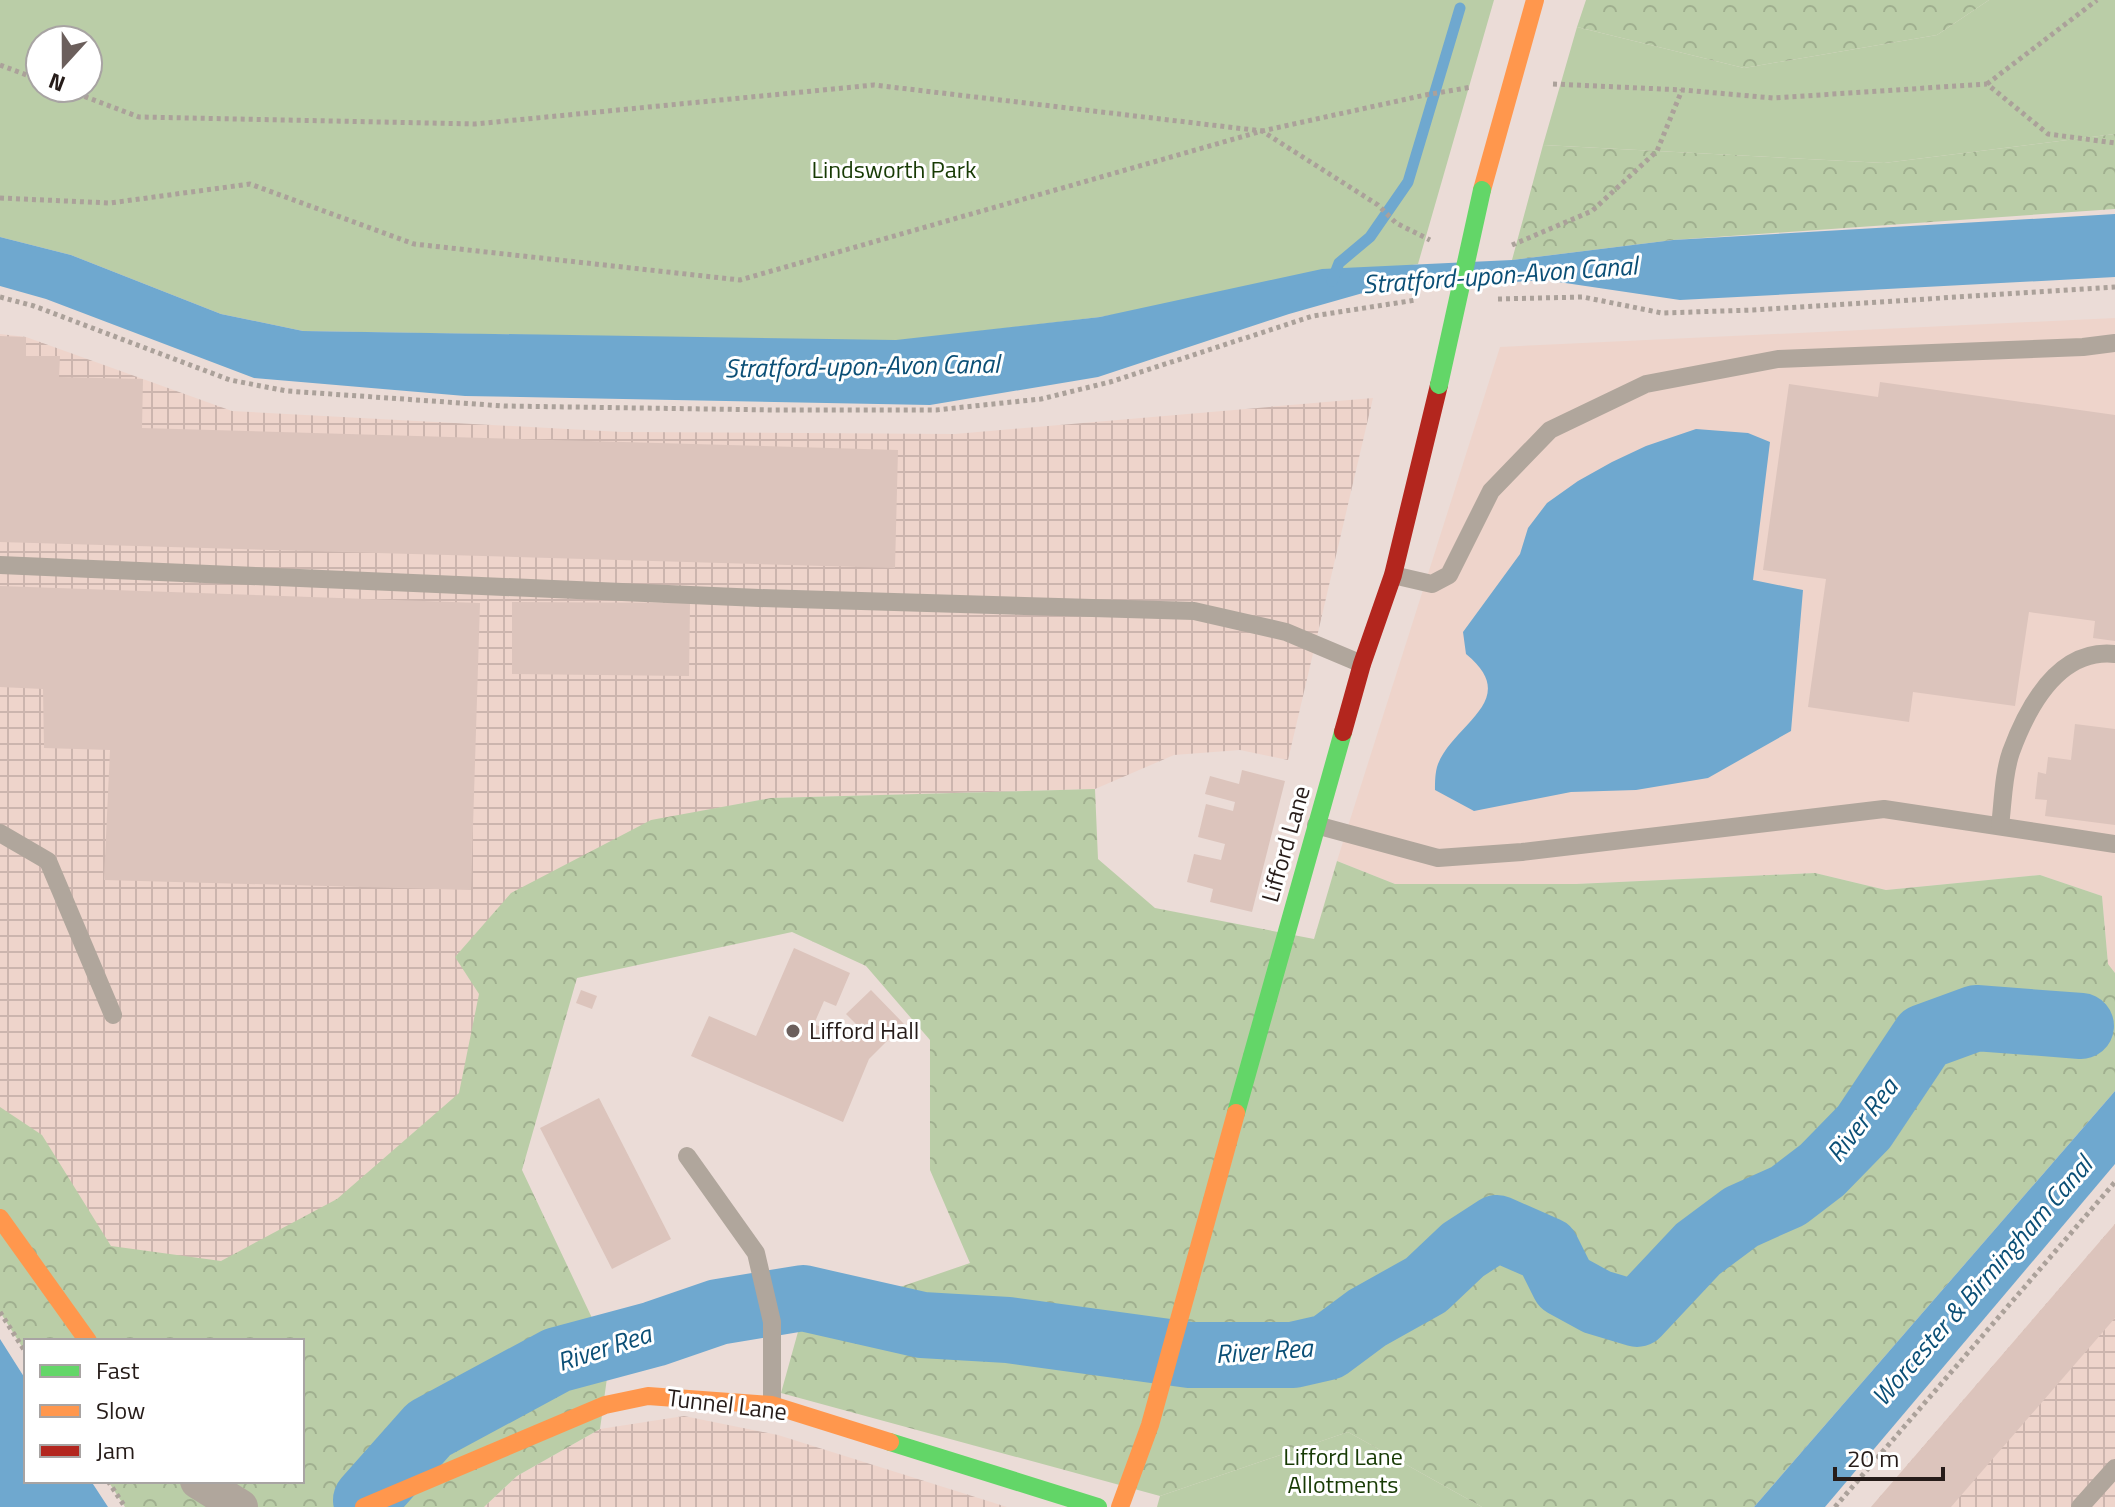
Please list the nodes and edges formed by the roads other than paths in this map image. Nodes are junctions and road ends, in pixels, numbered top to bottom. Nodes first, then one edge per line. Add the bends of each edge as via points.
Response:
1 (1535, 0) edge
2 (2115, 343) edge
3 (0, 565) edge
4 (1393, 575) junction
5 (2115, 654) edge
6 (1362, 664) junction
7 (1316, 825) junction
8 (2000, 826) junction
9 (0, 833) edge
10 (2115, 844) edge
11 (113, 1015) dead end
12 (687, 1156) dead end
13 (0, 1218) edge
14 (87, 1339) edge
15 (772, 1405) junction
16 (2115, 1468) edge
17 (201, 1483) edge
18 (240, 1507) edge
19 (364, 1507) edge
20 (1098, 1507) edge
21 (1120, 1507) edge
22 (2080, 1507) edge

1 - 4 street, Lifford Lane, bridge via 1482,190
2 - 4 lane via 1778,359 1646,384 1550,430 1491,491 1449,575 1432,584
3 - 6 lane via 1194,611 1286,632
4 - 6 street, Lifford Lane
5 - 8 lane via 2099,652 2067,665 2041,691 2011,754
6 - 7 street, Lifford Lane
7 - 8 lane via 1438,858 1884,809
7 - 21 street, Lifford Lane via 1150,1425
8 - 10 lane
9 - 11 lane via 48,861
12 - 15 lane via 756,1253 772,1322
13 - 14 street
15 - 19 street, Tunnel Lane via 648,1396 605,1405
15 - 20 street, Tunnel Lane
16 - 22 lane
17 - 18 street

